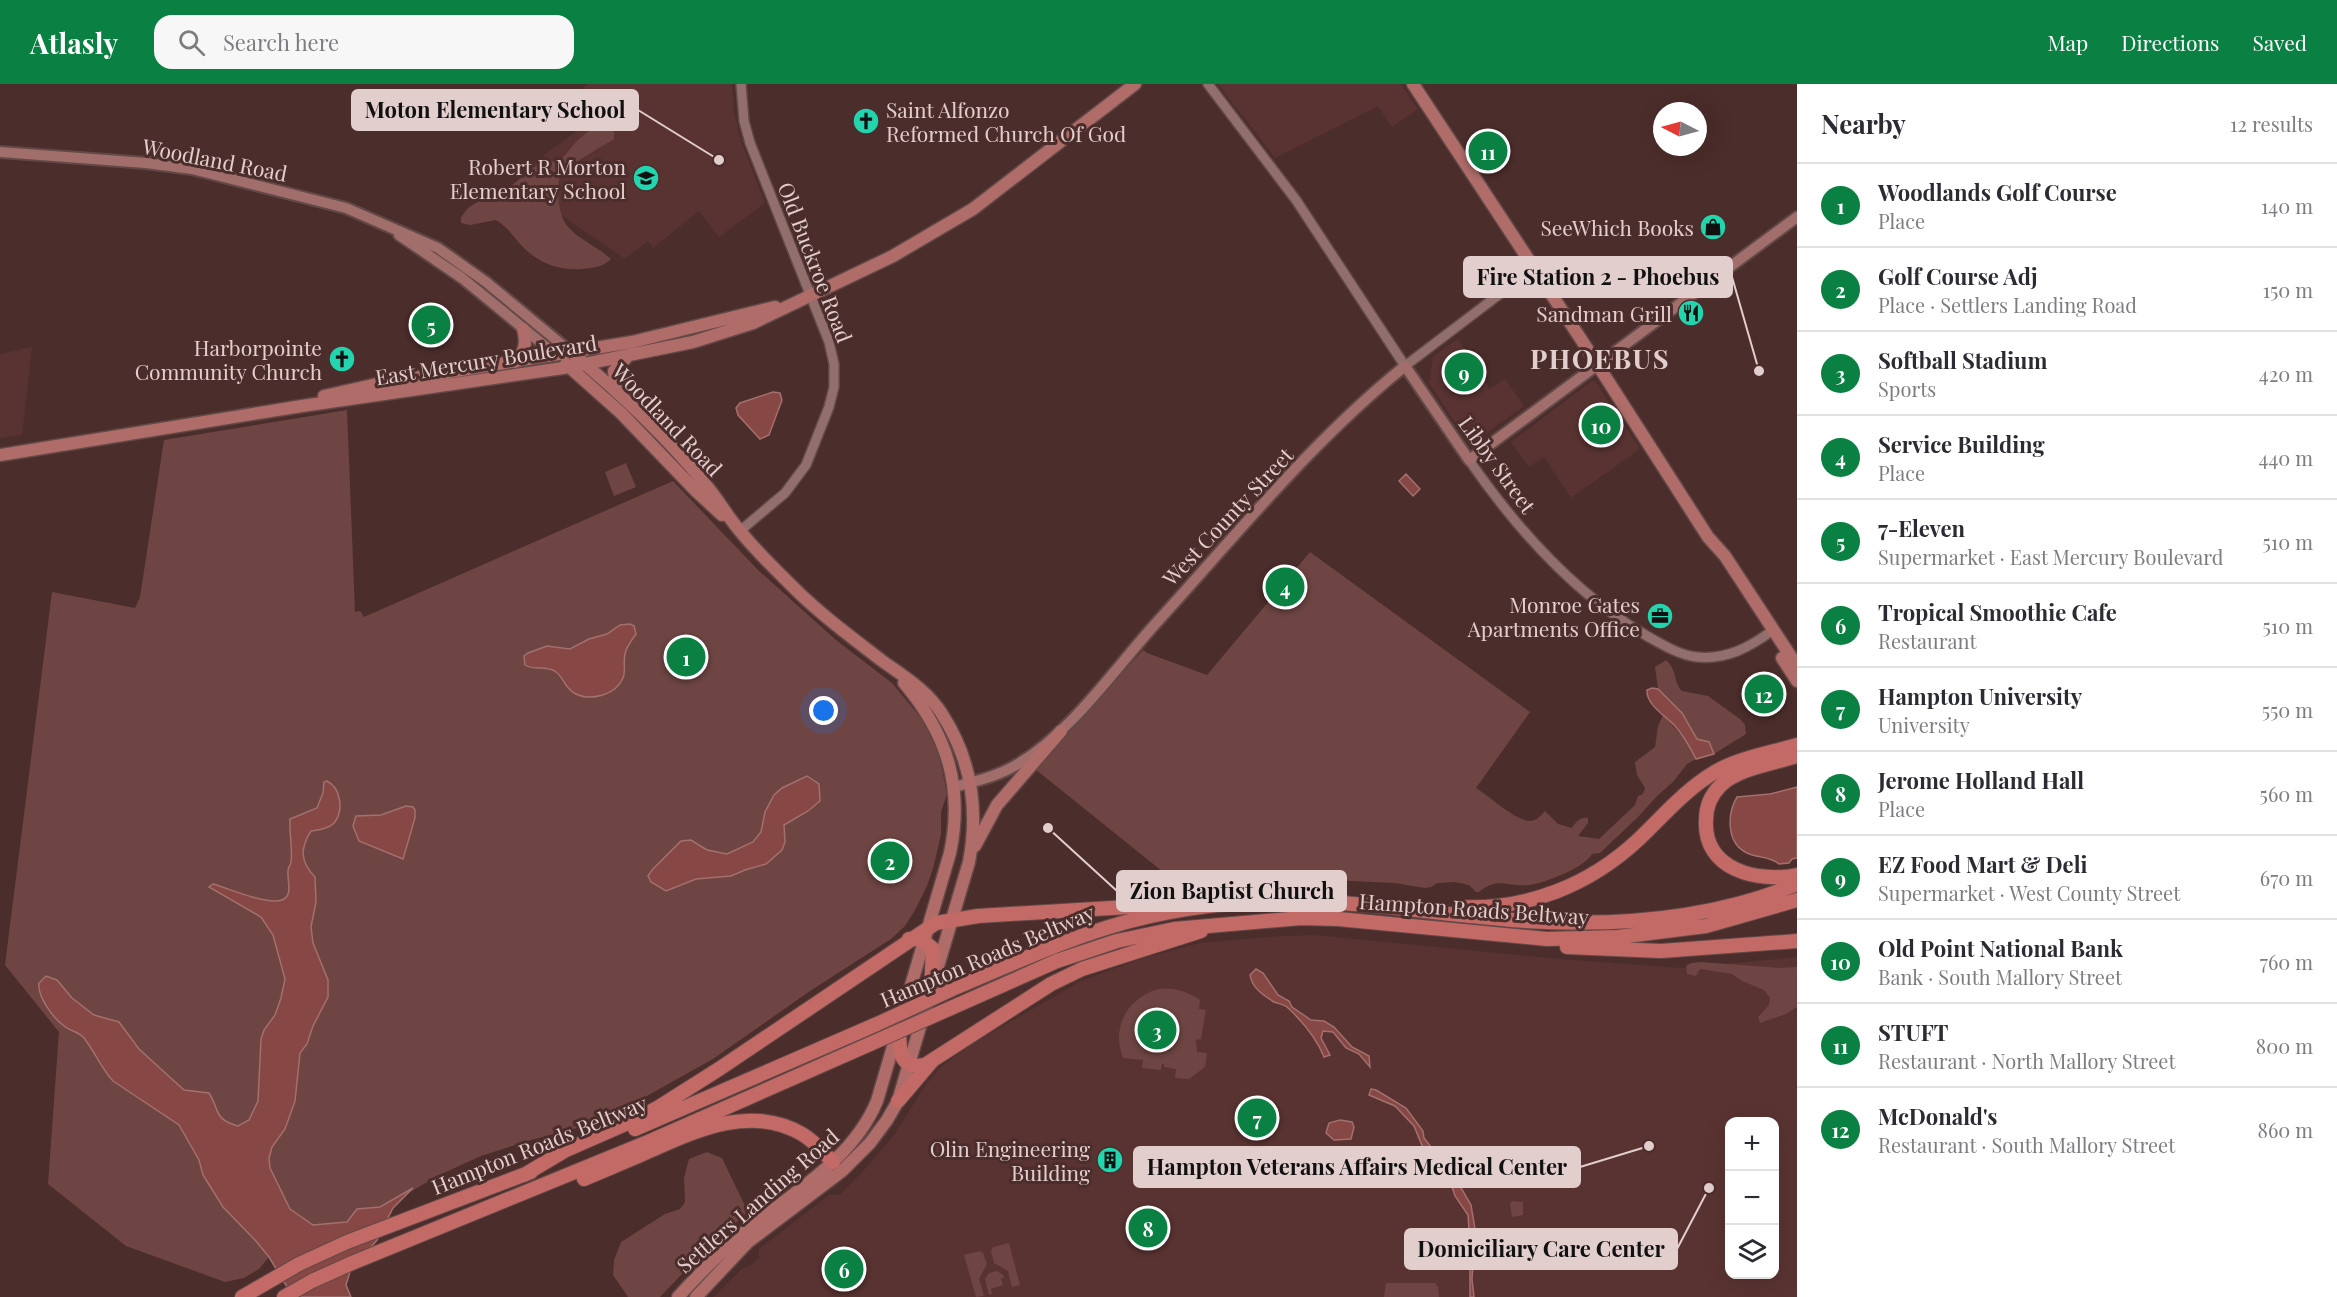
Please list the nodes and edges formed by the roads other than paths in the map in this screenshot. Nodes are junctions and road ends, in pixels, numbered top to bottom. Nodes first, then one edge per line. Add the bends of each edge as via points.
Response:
1 (741, 84) edge
2 (1135, 84) edge
3 (1208, 84) edge
4 (1413, 84) edge
5 (0, 152) edge
6 (1797, 217) edge
7 (1534, 268) junction
8 (466, 274) junction
9 (811, 295) junction
10 (794, 302) junction
11 (523, 329) junction
12 (572, 353) junction
13 (556, 356) junction
14 (628, 356) junction
15 (515, 362) junction
16 (586, 364) junction
17 (1597, 364) junction
18 (1405, 366) junction
19 (570, 367) junction
20 (616, 391) junction
21 (0, 449) edge
22 (0, 455) edge
23 (1469, 460) junction
24 (740, 531) junction
25 (1770, 633) junction
26 (890, 666) junction
27 (1797, 666) edge
28 (1797, 681) edge
29 (1061, 730) junction
30 (1797, 745) edge
31 (1797, 756) edge
32 (971, 782) junction
33 (954, 787) junction
34 (970, 855) junction
35 (1797, 874) edge
36 (1797, 884) edge
37 (1797, 900) edge
38 (1249, 903) junction
39 (1364, 905) junction
40 (953, 918) junction
41 (930, 925) junction
42 (1214, 925) junction
43 (1437, 928) junction
44 (909, 939) junction
45 (1797, 940) edge
46 (925, 941) junction
47 (931, 991) junction
48 (899, 1029) junction
49 (934, 1060) junction
50 (910, 1064) junction
51 (898, 1101) junction
52 (837, 1166) junction
53 (524, 1174) junction
54 (465, 1217) junction
55 (242, 1297) edge
56 (284, 1297) edge
57 (678, 1297) edge
58 (696, 1297) edge

1 - 9 street, Old Buckroe Road via 750,143
2 - 9 main road, East Mercury Boulevard via 973,209 893,256
3 - 18 street, Libby Street via 1296,200
4 - 7 main road
5 - 8 main road, Woodland Road via 192,169 346,208 426,241
6 - 17 main road
7 - 17 main road
7 - 18 street, West County Street
8 - 11 main road, Woodland Road
8 - 12 main road, Woodland Road
9 - 10 main road, East Mercury Boulevard
9 - 24 street, Old Buckroe Road via 833,356 835,381 831,401 800,476
10 - 12 main road, East Mercury Boulevard via 655,338
10 - 14 main road, East Mercury Boulevard via 730,331
11 - 13 main road, Woodland Road
11 - 15 main road via 526,345
12 - 13 main road, East Mercury Boulevard
12 - 16 main road, Woodland Road
13 - 15 main road, East Mercury Boulevard
13 - 19 main road, Woodland Road
14 - 16 main road, East Mercury Boulevard
14 - 20 main road via 614,371
15 - 21 main road, East Mercury Boulevard
16 - 19 main road, East Mercury Boulevard
16 - 20 main road, Woodland Road
17 - 23 main road
17 - 25 main road via 1713,545 1725,556
18 - 23 main road, Libby Street
18 - 29 main road, West County Street via 1331,432
19 - 22 main road, East Mercury Boulevard
19 - 24 main road, Woodland Road
20 - 24 main road, Woodland Road via 706,484
23 - 25 street, Libby Street via 1532,541 1591,596 1635,629 1672,650 1696,657 1731,654
24 - 26 main road, Woodland Road via 795,589
25 - 27 main road
25 - 28 main road
26 - 32 main road, Woodland Road via 935,703 957,741
26 - 33 main road, Woodland Road via 932,720 947,755
29 - 32 main road, West County Street via 1020,763
29 - 34 main road via 997,805
30 - 39 highway via 1713,773 1613,861 1588,878 1554,893 1485,906
31 - 35 highway via 1725,781 1711,799 1705,825 1711,847 1734,870 1760,877
32 - 33 main road, West County Street
32 - 34 main road, Settlers Landing Road via 974,809
33 - 41 main road, Settlers Landing Road via 953,839
34 - 40 main road, Settlers Landing Road
36 - 39 highway, Hampton Roads Beltway via 1704,910 1603,922 1511,920
37 - 43 highway, Hampton Roads Beltway via 1706,926 1618,938 1547,939
38 - 39 highway, Hampton Roads Beltway
38 - 40 highway via 1122,906
38 - 53 highway, Hampton Roads Beltway, bridge via 1157,915 1045,950
40 - 41 highway
40 - 47 main road, Settlers Landing Road
41 - 44 highway
41 - 46 main road, Settlers Landing Road
42 - 43 highway, Hampton Roads Beltway via 1301,918
42 - 49 highway via 1082,969
42 - 54 highway, Hampton Roads Beltway, bridge via 1146,933 1057,962 648,1142
43 - 45 highway via 1486,939 1632,951 1688,951
44 - 46 highway
44 - 53 highway via 659,1107
46 - 47 highway via 934,952
46 - 48 main road, Settlers Landing Road
47 - 50 main road, Settlers Landing Road
48 - 50 highway via 901,1055
48 - 52 main road, Settlers Landing Road via 870,1118
49 - 50 highway via 925,1065
49 - 51 highway
50 - 51 main road, Settlers Landing Road
51 - 52 main road, Settlers Landing Road via 870,1143
52 - 54 highway via 815,1143 787,1127 756,1121 725,1122 516,1205
52 - 57 main road, Settlers Landing Road via 727,1246
52 - 58 main road, Settlers Landing Road via 748,1242
53 - 55 highway, Hampton Roads Beltway via 299,1264
54 - 56 highway, Hampton Roads Beltway via 312,1281

